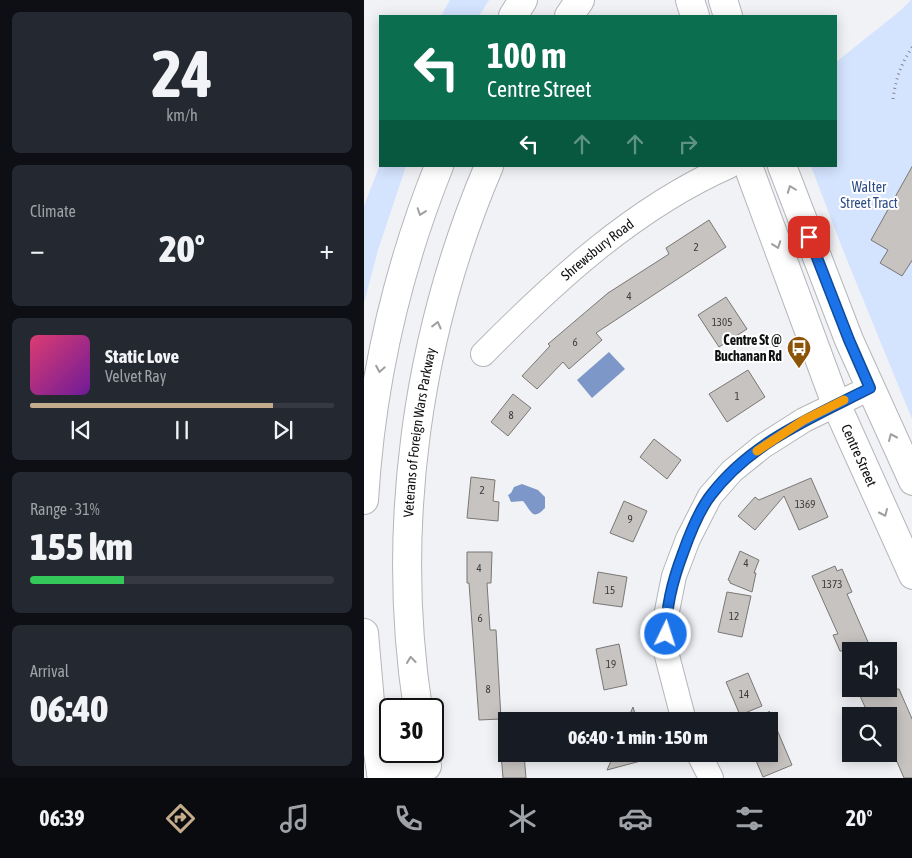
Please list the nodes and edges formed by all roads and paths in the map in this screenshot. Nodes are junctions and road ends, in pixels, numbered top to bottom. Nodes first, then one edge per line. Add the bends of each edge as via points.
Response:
1 (523, 0) edge
2 (580, 0) edge
3 (690, 0) edge
4 (723, 0) edge
5 (514, 15) edge
6 (570, 15) edge
7 (695, 15) edge
8 (728, 15) edge
9 (912, 46) edge
10 (894, 99) dead end
11 (439, 167) edge
12 (489, 167) edge
13 (727, 167) edge
14 (748, 167) edge
15 (782, 167) edge
16 (483, 354) dead end
17 (870, 388) junction
18 (836, 404) junction
19 (912, 481) edge
20 (364, 500) edge
21 (912, 575) edge
22 (364, 633) edge
23 (417, 698) edge
24 (682, 712) edge
25 (704, 762) edge
26 (427, 765) edge
27 (382, 776) edge
28 (711, 778) edge

1 - 5 main road
2 - 6 main road
3 - 7 main road
4 - 8 main road
9 - 10 path via 896,78
11 -> 20 main road via 414,233 391,315 374,401
23 -> 12 main road, Veterans of Foreign Wars Parkway via 411,653 408,572 410,489 420,409 446,288
13 - 16 street, Shrewsbury Road via 695,182 628,226 563,276
14 -> 18 main road, Centre Street
17 -> 15 main road via 826,284
17 - 18 street
19 -> 17 main road
18 -> 21 main road, Centre Street
18 - 24 street via 763,446 732,471 710,496 688,539 674,576 666,616 666,652
22 - 27 main road via 370,702
25 - 28 street
26 - 27 main road

